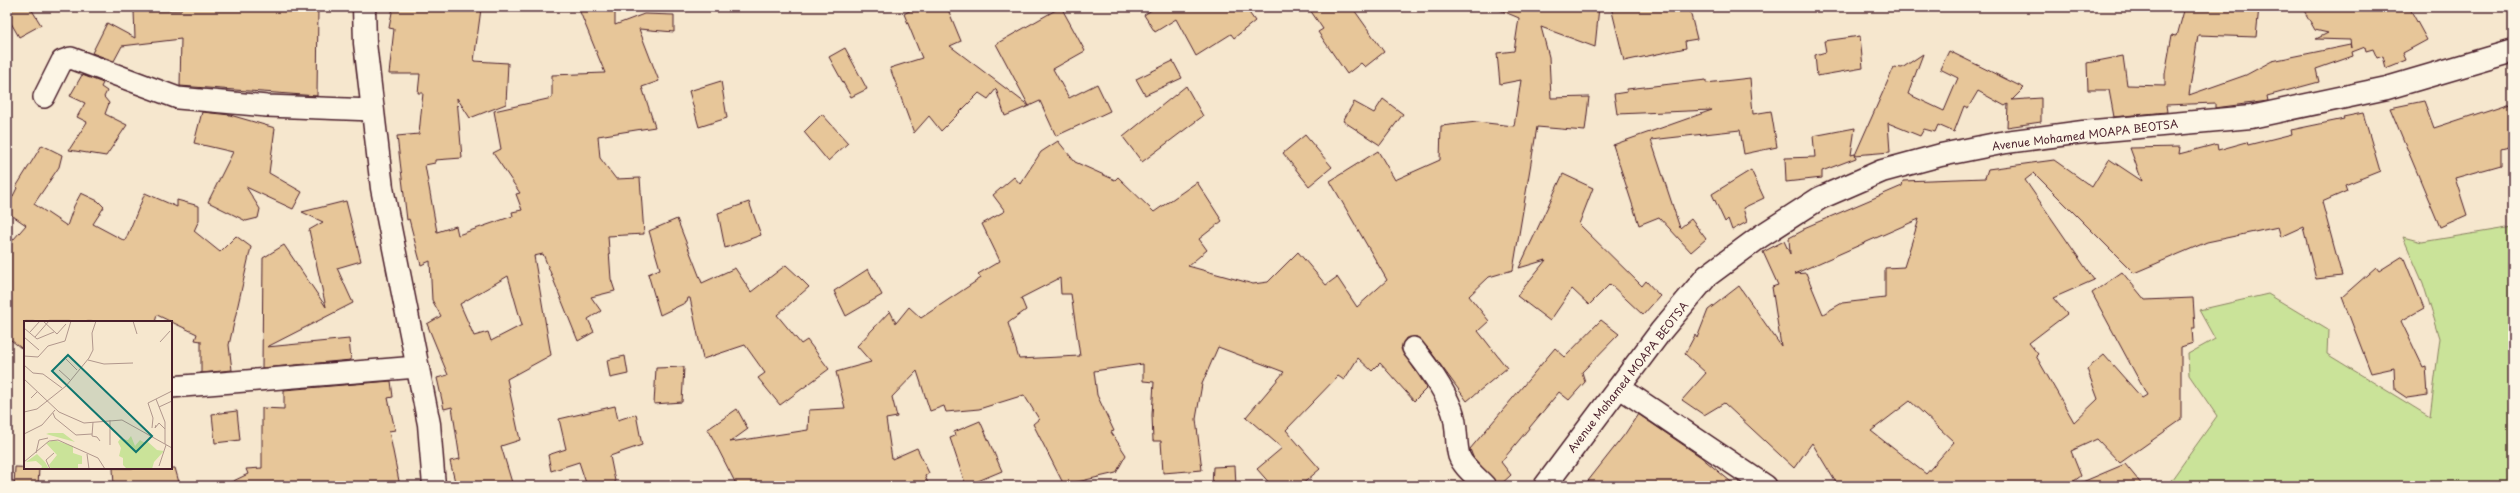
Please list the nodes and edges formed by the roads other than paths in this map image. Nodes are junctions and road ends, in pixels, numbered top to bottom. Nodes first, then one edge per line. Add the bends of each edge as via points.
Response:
1 (364, 7) edge
2 (2513, 50) edge
3 (44, 97) dead end
4 (373, 110) junction
5 (1413, 348) dead end
6 (417, 367) junction
7 (172, 387) edge
8 (1619, 387) junction
9 (434, 486) edge
10 (1485, 486) edge
11 (1545, 486) edge
12 (1766, 486) edge

1 - 4 main road via 365,43
2 - 8 main road, Avenue Mohamed MOAPA BEOTSA via 2387,88 2251,117 2083,132 2006,142 1941,155 1882,171 1820,198 1761,236 1708,276 1661,331
3 - 4 street via 62,61 71,58 178,98 267,106
4 - 6 main road via 382,188
5 - 10 street via 1447,398 1457,432 1459,455
6 - 7 street
6 - 9 main road via 428,424
8 - 11 main road, Avenue Mohamed MOAPA BEOTSA
8 - 12 street

